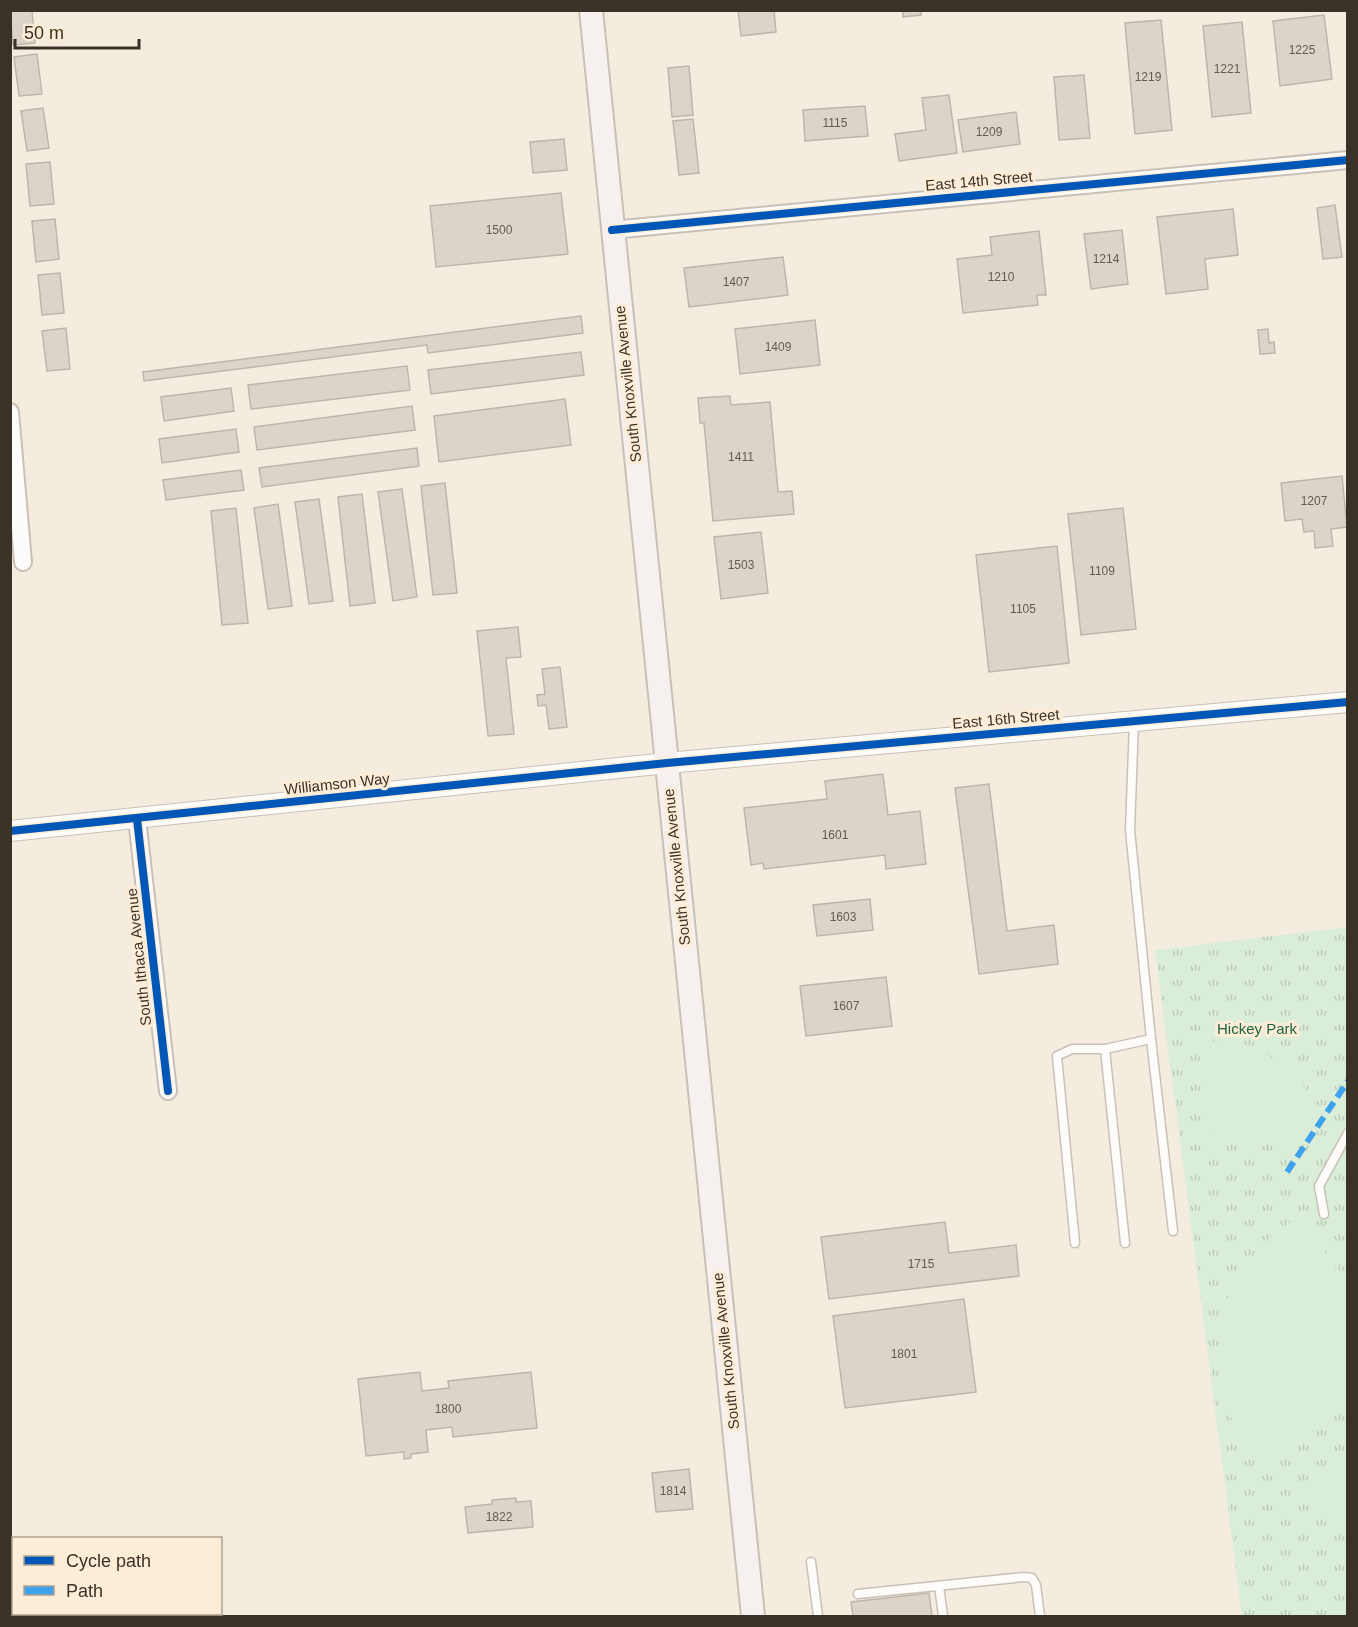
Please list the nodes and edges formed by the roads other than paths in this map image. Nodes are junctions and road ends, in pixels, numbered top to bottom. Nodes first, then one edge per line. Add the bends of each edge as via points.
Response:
1 (591, 10) edge
2 (1347, 160) edge
3 (612, 230) junction
4 (10, 412) edge
5 (23, 562) dead end
6 (1347, 702) edge
7 (1134, 721) junction
8 (667, 763) junction
9 (137, 819) junction
10 (10, 831) edge
11 (1151, 1039) junction
12 (1104, 1049) junction
13 (168, 1091) dead end
14 (1347, 1133) edge
15 (1324, 1214) dead end
16 (1173, 1231) dead end
17 (1075, 1243) dead end
18 (1125, 1243) dead end
19 (812, 1562) dead end
20 (939, 1586) junction
21 (858, 1594) dead end
22 (753, 1617) edge
23 (818, 1617) edge
24 (943, 1617) edge
25 (1040, 1617) edge

1 - 3 main road, South Knoxville Avenue
2 - 3 street, East 14th Street
3 - 8 main road, South Knoxville Avenue
4 - 5 street
6 - 7 street, East 16th Street
7 - 8 street, East 16th Street
7 - 11 lane via 1130,830
8 - 9 street, Williamson Way
8 - 22 main road, South Knoxville Avenue
9 - 10 street, Williamson Way
9 - 13 street, South Ithaca Avenue
11 - 12 lane
11 - 16 lane
12 - 17 lane via 1072,1049 1057,1056
12 - 18 lane
14 - 15 lane via 1319,1186
19 - 23 lane
20 - 21 lane
20 - 24 lane
20 - 25 lane via 1032,1578

